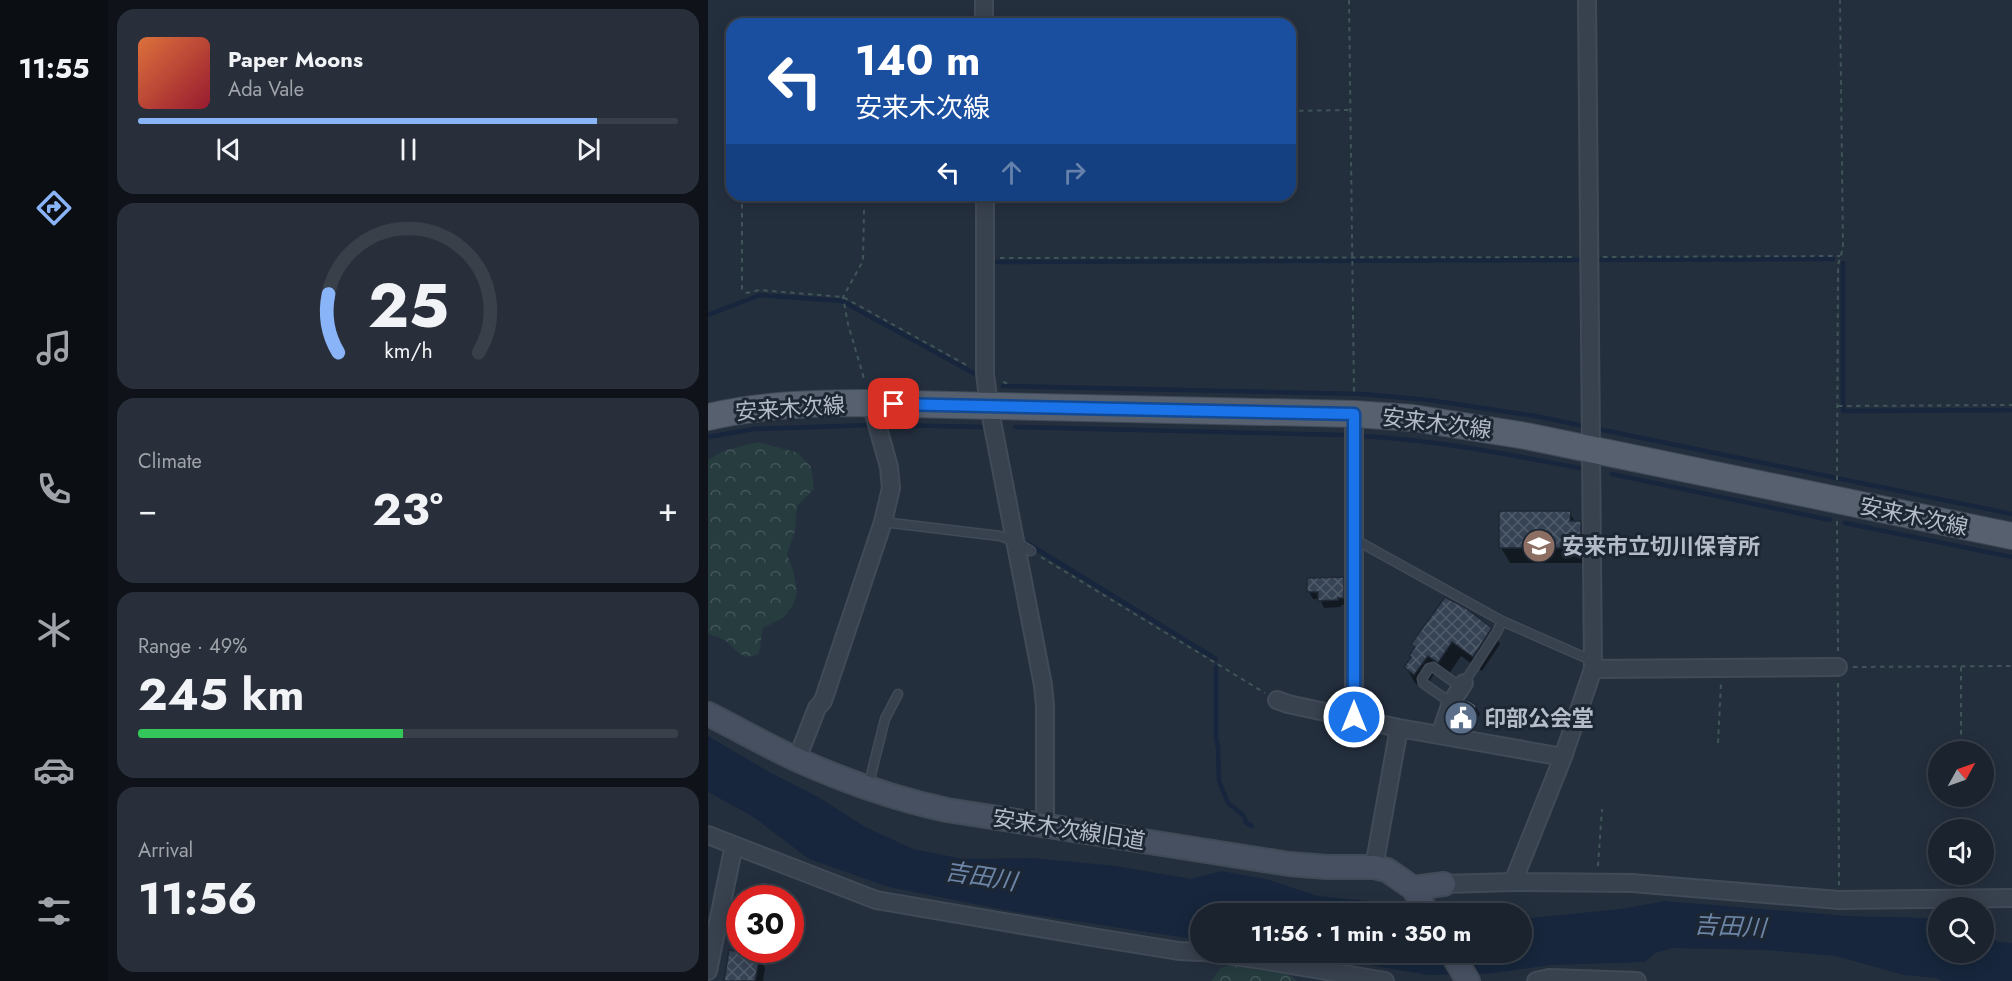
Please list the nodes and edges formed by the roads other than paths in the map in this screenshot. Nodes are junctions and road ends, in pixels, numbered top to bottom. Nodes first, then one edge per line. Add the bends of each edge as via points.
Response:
1 (984, 0) edge
2 (1587, 0) edge
3 (984, 18) edge
4 (985, 201) edge
5 (871, 403) junction
6 (989, 406) junction
7 (1354, 414) junction
8 (708, 417) edge
9 (1592, 450) junction
10 (883, 522) junction
11 (2012, 536) edge
12 (1354, 539) junction
13 (1015, 541) junction
14 (1031, 551) road end
15 (1502, 621) junction
16 (1593, 665) junction
17 (1838, 667) road end
18 (1463, 686) junction
19 (898, 693) dead end
20 (1277, 700) road end
21 (1451, 703) junction
22 (709, 717) edge
23 (1354, 717) junction
24 (1399, 728) junction
25 (1440, 735) junction
26 (1563, 757) junction
27 (797, 759) junction
28 (868, 789) junction
29 (1045, 825) junction
30 (708, 835) edge
31 (734, 845) junction
32 (1374, 867) junction
33 (1514, 882) junction
34 (1444, 884) joint
35 (1415, 891) junction
36 (2012, 898) edge
37 (1422, 903) edge
38 (1190, 952) edge
39 (1279, 963) edge
40 (1457, 963) edge
41 (708, 971) edge
42 (1349, 978) edge
43 (1385, 981) edge
44 (1468, 981) edge
45 (1536, 981) edge
46 (1637, 981) edge

1 - 3 street
2 - 9 street
4 - 6 street via 985,374
5 - 6 main road, 安来木次線
5 - 8 main road, 安来木次線 via 798,403
5 - 10 street via 891,475
6 - 7 main road, 安来木次線
6 - 13 street
7 - 9 main road, 安来木次線 via 1443,422
7 - 12 street
9 - 11 main road, 安来木次線
9 - 16 street
10 - 13 lane
10 - 27 street via 823,701
12 - 15 lane
12 - 23 street
13 - 14 lane
13 - 29 street via 1043,685
15 - 16 lane
15 - 18 lane
16 - 17 street
16 - 26 street
18 - 21 street
18 - 21 lane via 1429,668 1423,683
19 - 28 lane via 885,719
20 - 23 street
21 - 25 street
22 - 27 street, 安来木次線旧道
23 - 24 street
24 - 25 street
24 - 32 street
25 - 26 street
26 - 33 street
27 - 28 street, 安来木次線旧道
28 - 29 street, 安来木次線旧道 via 947,810
29 - 32 street, 安来木次線旧道 via 1289,864
30 - 31 street
31 - 38 street via 876,900
31 - 41 street
32 - 35 street, 安来木次線旧道 via 1393,874
33 - 34 street
33 - 36 street via 1597,881 1839,900
34 - 35 street
35 - 37 street, 安来木次線旧道
39 - 42 street
40 - 44 street
42 - 43 street
45 - 46 street

